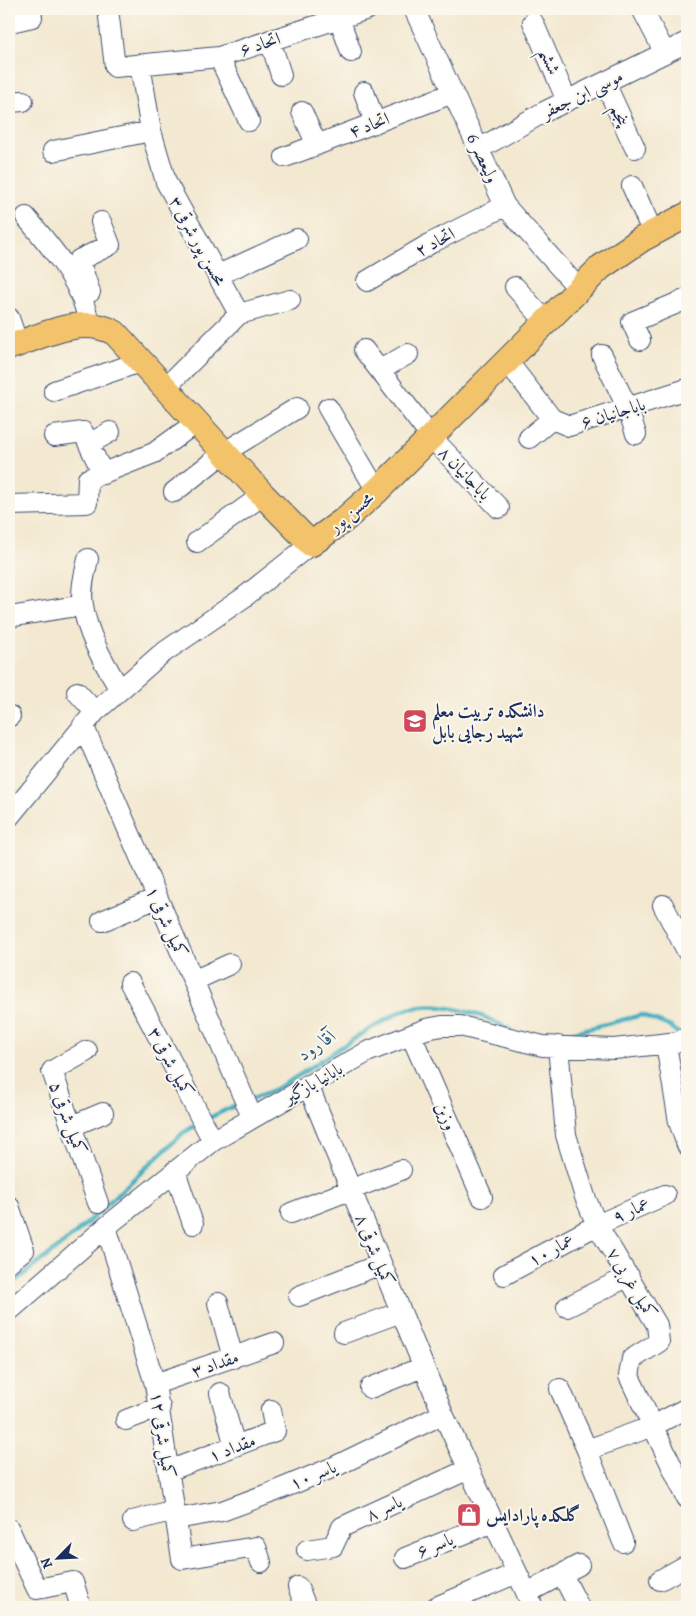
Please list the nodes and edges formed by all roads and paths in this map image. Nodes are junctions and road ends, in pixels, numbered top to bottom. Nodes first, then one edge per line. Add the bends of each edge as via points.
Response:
1 (108, 9) edge
2 (368, 9) edge
3 (414, 9) edge
4 (642, 9) edge
5 (339, 18) junction
6 (532, 22) dead end
7 (270, 40) junction
8 (680, 51) edge
9 (351, 52) dead end
10 (219, 57) junction
11 (140, 64) junction
12 (281, 75) dead end
13 (605, 83) junction
14 (364, 92) dead end
15 (453, 93) junction
16 (567, 101) junction
17 (302, 112) dead end
18 (249, 122) dead end
19 (375, 123) junction
20 (151, 131) junction
21 (316, 145) junction
22 (635, 148) dead end
23 (479, 149) junction
24 (54, 151) dead end
25 (285, 157) dead end
26 (632, 186) dead end
27 (505, 206) junction
28 (687, 215) edge
29 (26, 216) dead end
30 (101, 222) dead end
31 (652, 233) junction
32 (297, 239) dead end
33 (218, 276) junction
34 (367, 281) dead end
35 (515, 287) dead end
36 (579, 289) junction
37 (82, 298) junction
38 (687, 299) edge
39 (290, 300) dead end
40 (239, 314) junction
41 (9, 318) edge
42 (546, 322) junction
43 (89, 324) junction
44 (640, 340) dead end
45 (13, 346) edge
46 (364, 350) dead end
47 (408, 354) dead end
48 (602, 354) dead end
49 (143, 361) junction
50 (507, 361) junction
51 (380, 370) junction
52 (166, 387) junction
53 (687, 389) edge
54 (54, 391) dead end
55 (296, 408) dead end
56 (328, 408) dead end
57 (628, 409) junction
58 (552, 419) junction
59 (198, 422) junction
60 (110, 432) dead end
61 (636, 434) dead end
62 (54, 436) dead end
63 (431, 437) junction
64 (529, 438) dead end
65 (89, 444) junction
66 (225, 452) junction
67 (103, 474) junction
68 (377, 491) junction
69 (174, 492) dead end
70 (263, 495) junction
71 (9, 505) edge
72 (499, 508) dead end
73 (197, 542) dead end
74 (311, 544) junction
75 (88, 559) dead end
76 (83, 605) junction
77 (9, 617) edge
78 (120, 690) junction
79 (77, 692) dead end
80 (89, 719) junction
81 (9, 817) edge
82 (157, 898) junction
83 (663, 906) dead end
84 (102, 921) dead end
85 (687, 951) edge
86 (230, 964) dead end
87 (193, 981) junction
88 (130, 983) dead end
89 (411, 1035) junction
90 (677, 1041) edge
91 (558, 1046) junction
92 (87, 1051) dead end
93 (308, 1085) junction
94 (103, 1113) dead end
95 (252, 1117) junction
96 (72, 1126) junction
97 (213, 1141) junction
98 (687, 1145) edge
99 (401, 1170) dead end
100 (175, 1171) junction
101 (350, 1189) junction
102 (665, 1195) dead end
103 (482, 1197) dead end
104 (98, 1204) dead end
105 (9, 1206) edge
106 (291, 1213) dead end
107 (193, 1224) dead end
108 (597, 1225) junction
109 (106, 1227) junction
110 (9, 1262) edge
111 (381, 1264) junction
112 (504, 1275) dead end
113 (629, 1276) junction
114 (299, 1296) dead end
115 (218, 1303) dead end
116 (567, 1307) dead end
117 (9, 1311) edge
118 (401, 1312) junction
119 (344, 1334) dead end
120 (274, 1343) dead end
121 (233, 1358) junction
122 (423, 1367) junction
123 (155, 1384) junction
124 (370, 1388) dead end
125 (560, 1389) dead end
126 (220, 1393) dead end
127 (160, 1407) junction
128 (687, 1408) edge
129 (271, 1410) dead end
130 (443, 1414) junction
131 (126, 1420) dead end
132 (653, 1426) junction
133 (235, 1446) junction
134 (587, 1450) junction
135 (469, 1469) junction
136 (168, 1471) junction
137 (687, 1498) edge
138 (175, 1514) junction
139 (133, 1521) dead end
140 (493, 1522) junction
141 (9, 1529) edge
142 (623, 1542) dead end
143 (307, 1550) dead end
144 (405, 1558) dead end
145 (260, 1562) dead end
146 (687, 1565) edge
147 (517, 1573) junction
148 (660, 1580) dead end
149 (298, 1587) dead end
150 (530, 1600) edge
151 (578, 1605) dead end
152 (81, 1607) edge
153 (306, 1607) edge
154 (436, 1607) edge

1 - 11 street via 115,67
2 - 5 street, اتحاد ۶
3 - 15 street, ولیعصر 6
4 - 8 street
5 - 7 street, اتحاد ۶
5 - 9 street
6 - 16 street, ششم
7 - 10 street, اتحاد ۶
7 - 12 street
8 - 13 street, موسی ابن جعفر
10 - 11 street
10 - 18 street, اتحاد ۶
11 - 20 street, محسن پور شرقی ۳
13 - 16 street, موسی ابن جعفر
13 - 22 street, پنجم
14 - 19 street
15 - 19 street, اتحاد ۴
15 - 23 street, ولیعصر 6
16 - 23 street, موسی ابن جعفر
17 - 21 street
19 - 21 street, اتحاد ۴
20 - 24 street
20 - 33 street, محسن پور شرقی ۳ via 166,182
21 - 25 street, اتحاد ۴
23 - 27 street, ولیعصر 6
26 - 31 street
27 - 34 street, اتحاد ۲ via 431,242
27 - 36 street, ولیعصر 6
28 - 31 main road, محسن پور
29 - 37 street via 62,261
30 - 37 street via 110,245 79,260 91,291
31 - 36 main road, محسن پور via 611,259
32 - 33 street
33 - 40 street, محسن پور شرقی ۳
35 - 42 street
36 - 42 main road, محسن پور
37 - 43 street
38 - 44 street via 632,322
39 - 40 street
40 - 52 street
41 - 45 street
42 - 50 main road, محسن پور
43 - 45 main road, محسن پور
43 - 49 main road, محسن پور via 115,333
46 - 51 street, باباجانیان ۸
47 - 51 street
48 - 57 street
49 - 52 main road, محسن پور
49 - 54 street
50 - 58 street
50 - 63 main road, محسن پور
51 - 63 street, باباجانیان ۸
52 - 59 main road, محسن پور
53 - 57 street, باباجانیان ۶
55 - 66 street
56 - 68 street
57 - 58 street, باباجانیان ۶ via 569,426
57 - 61 street
58 - 64 street
59 - 66 main road, محسن پور
59 - 67 street via 154,454
60 - 65 street
62 - 65 street via 83,432
63 - 68 main road, محسن پور
63 - 72 street, باباجانیان ۸
65 - 67 street
66 - 69 street
66 - 70 main road, محسن پور
67 - 71 street via 88,479 87,503
68 - 74 main road, محسن پور
70 - 73 street
70 - 74 main road, محسن پور
74 - 78 street via 243,598 160,655
75 - 76 street
76 - 77 street
76 - 78 street via 101,656
78 - 80 street
79 - 80 street, کمیل شرقی ۱
80 - 81 street
80 - 82 street, کمیل شرقی ۱
82 - 84 street
82 - 87 street, کمیل شرقی ۱
83 - 85 street
86 - 87 street
87 - 95 street, کمیل شرقی ۱
88 - 97 street, کمیل شرقی ۳
89 - 91 street, بابانیا بازگیر via 442,1026 460,1026 543,1046
89 - 93 street, بابانیا بازگیر via 367,1052
89 - 103 street, وزین
90 - 91 street, بابانیا بازگیر via 614,1049
90 - 98 street via 679,1122
91 - 108 street, کمیل غربی ۷ via 566,1135
92 - 96 street, کمیل شرقی ۵ via 52,1071
93 - 95 street, بابانیا بازگیر
93 - 101 street, کمیل شرقی ۸
94 - 96 street
95 - 97 street, بابانیا بازگیر
96 - 104 street, کمیل شرقی ۵
97 - 100 street, بابانیا بازگیر
99 - 101 street
100 - 107 street
100 - 109 street, بابانیا بازگیر
101 - 106 street
101 - 111 street, کمیل شرقی ۸
102 - 108 street, عمار ۹
105 - 110 street via 24,1250
108 - 112 street, عمار ۱۰
108 - 113 street, کمیل غربی ۷
109 - 117 street, بابانیا بازگیر
109 - 123 street, کمیل شرقی ۱۲
111 - 114 street
111 - 118 street, کمیل شرقی ۸
113 - 116 street
113 - 132 street, کمیل غربی ۷ via 657,1325 659,1342 632,1359 629,1376
115 - 121 street
118 - 119 street
118 - 122 street, کمیل شرقی ۸
120 - 121 street, مقداد ۳
121 - 123 street, مقداد ۳
122 - 124 street
122 - 130 street, کمیل شرقی ۸
123 - 127 street, کمیل شرقی ۱۲
125 - 134 street
126 - 133 street
127 - 131 street
127 - 136 street, کمیل شرقی ۱۲
128 - 132 street
129 - 133 street, مقداد ۱ via 275,1431
130 - 135 street, کمیل شرقی ۸
130 - 138 street, یاسر ۱۰ via 334,1467 273,1492 222,1511
132 - 134 street
132 - 137 street, کمیل غربی ۷
133 - 136 street, مقداد ۱
134 - 142 street
135 - 140 street, کمیل شرقی ۸
135 - 143 street, یاسر ۸ via 342,1527 333,1546
136 - 138 street, کمیل شرقی ۱۲
138 - 139 street, یاسر ۱۰
138 - 145 street, کمیل شرقی ۱۲ via 182,1560 256,1547
140 - 144 street, یاسر ۶
140 - 147 street, کمیل شرقی ۸
141 - 152 street via 37,1589 72,1582
146 - 148 street
147 - 150 street, کمیل شرقی ۸
147 - 154 street
149 - 153 street
150 - 151 street via 571,1570

